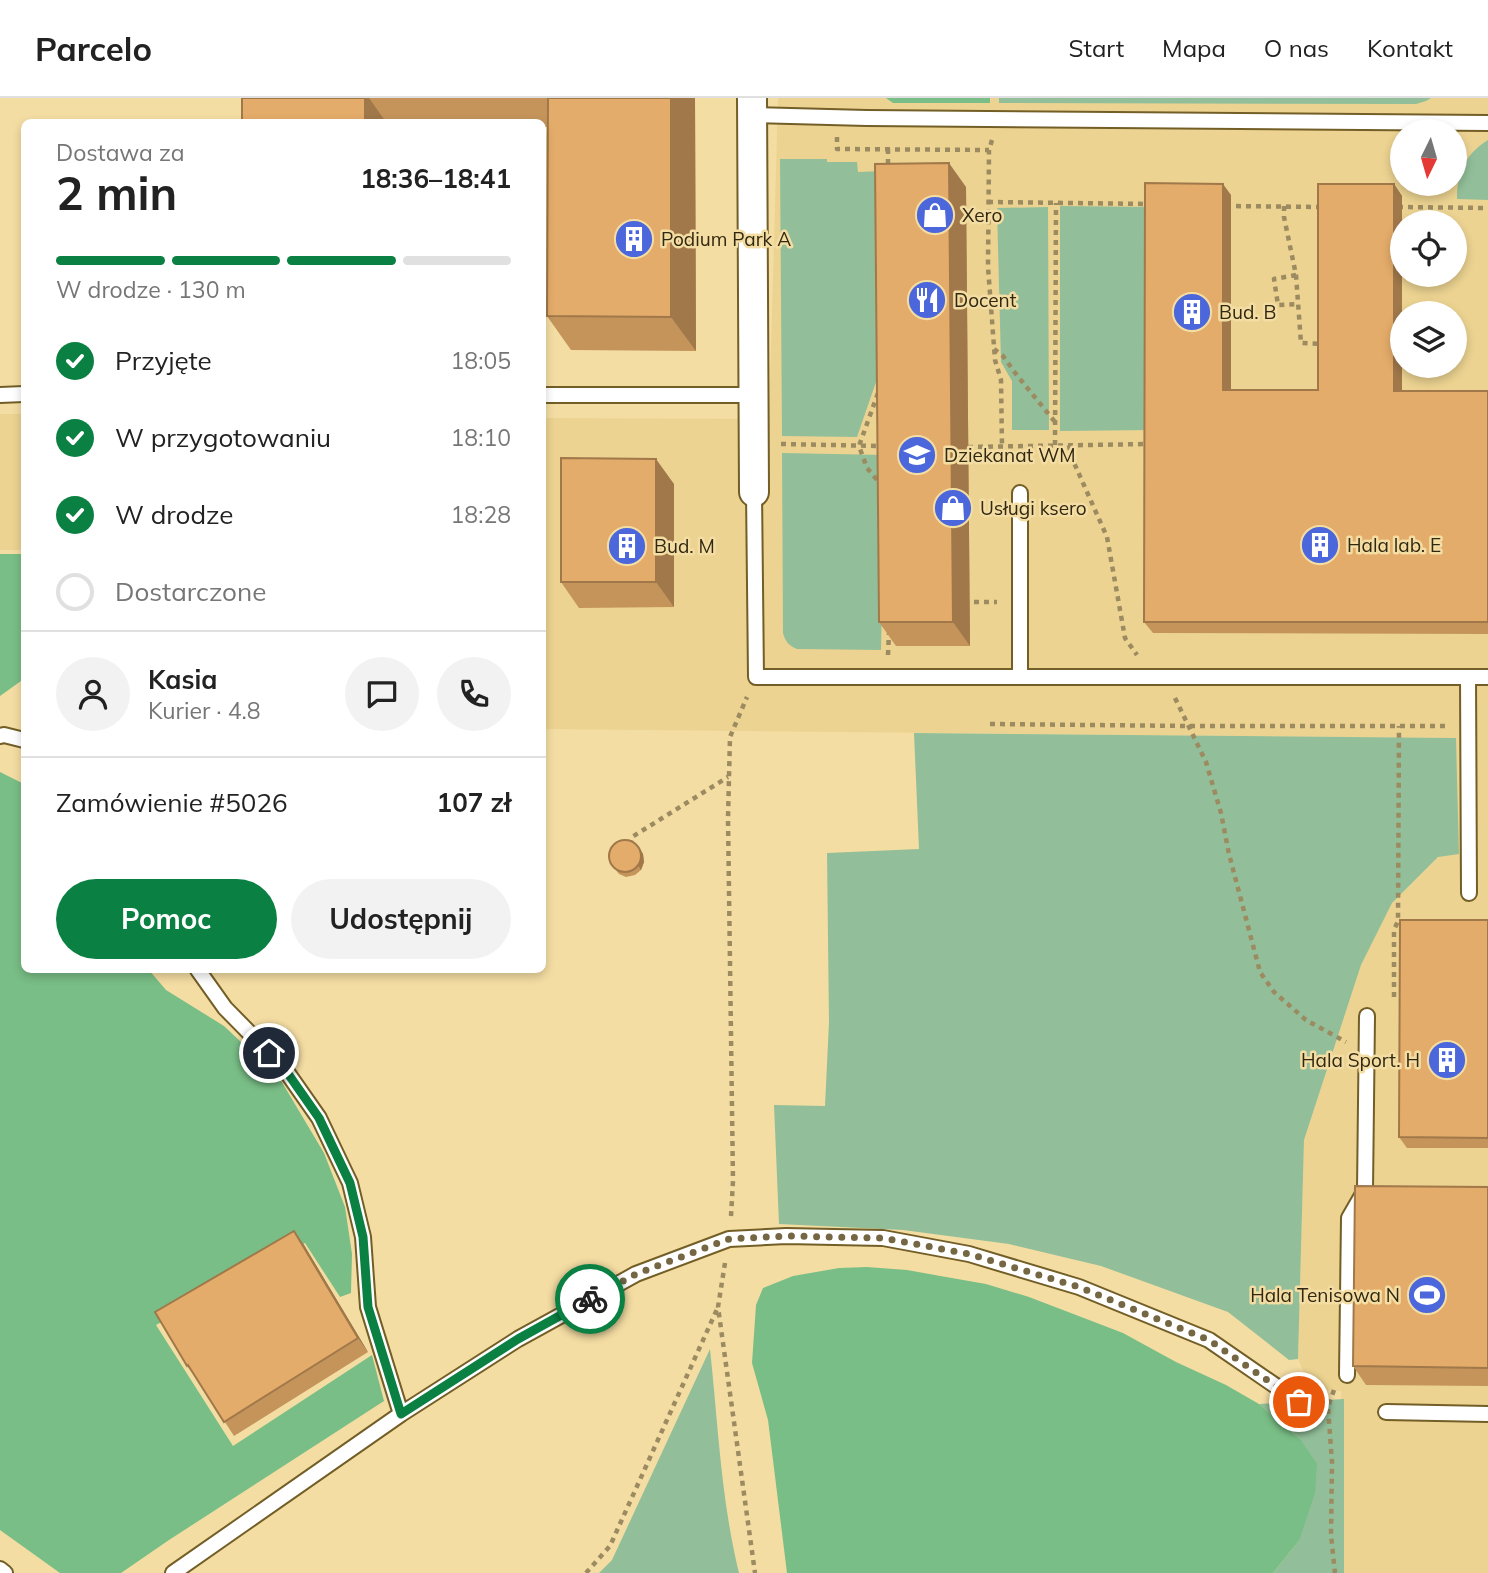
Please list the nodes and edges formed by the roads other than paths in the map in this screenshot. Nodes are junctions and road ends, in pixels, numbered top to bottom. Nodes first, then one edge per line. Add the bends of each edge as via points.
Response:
1 (752, 106) edge
2 (1488, 123) edge
3 (21, 394) edge
4 (753, 394) junction
5 (0, 395) edge
6 (546, 395) edge
7 (754, 492) joint
8 (1020, 493) dead end
9 (1020, 677) junction
10 (1468, 677) junction
11 (1488, 677) edge
12 (0, 736) edge
13 (21, 739) edge
14 (1469, 893) dead end
15 (200, 973) edge
16 (1367, 1016) dead end
17 (1347, 1376) dead end
18 (1299, 1402) dead end
19 (1386, 1412) dead end
20 (401, 1414) junction
21 (1488, 1414) edge
22 (0, 1569) edge
23 (5, 1573) edge
24 (173, 1573) edge

1 - 2 lane via 879,118
1 - 4 street
3 - 5 lane
4 - 6 lane
4 - 7 street
7 - 9 lane via 756,677
8 - 9 lane
9 - 10 lane
10 - 11 lane
10 - 14 lane
12 - 13 lane
15 - 20 lane via 225,1008 284,1068 319,1118 350,1183 363,1237 368,1307
16 - 17 lane via 1371,1190 1349,1218
18 - 20 lane via 1209,1340 1079,1287 969,1254 883,1238 786,1236 729,1239 636,1274 518,1339
19 - 21 lane
20 - 24 lane
22 - 23 lane

